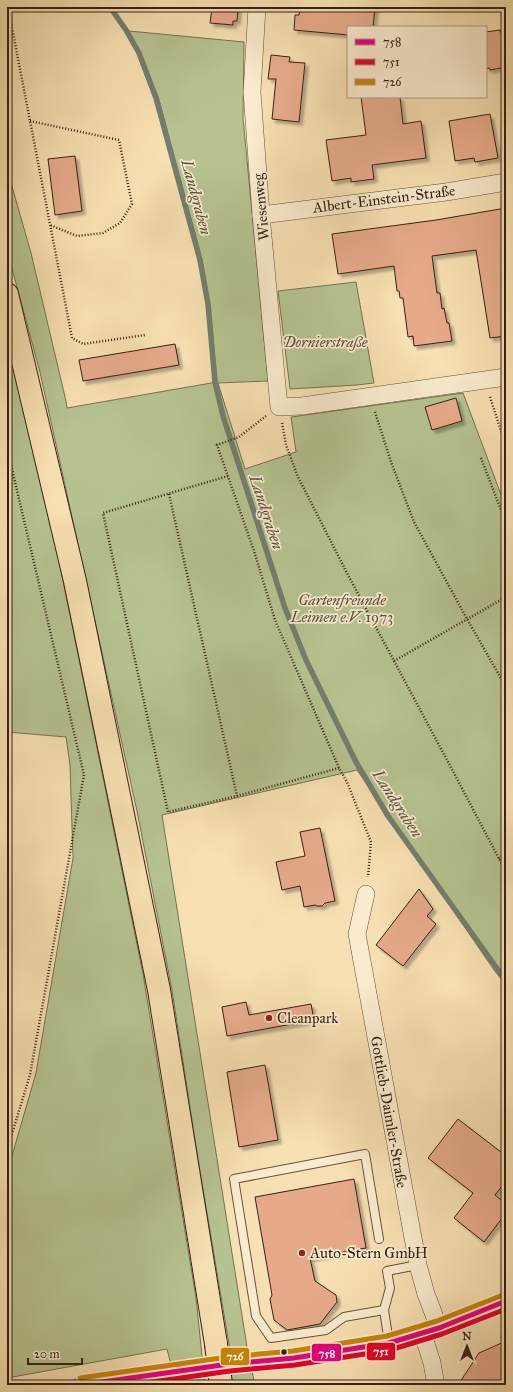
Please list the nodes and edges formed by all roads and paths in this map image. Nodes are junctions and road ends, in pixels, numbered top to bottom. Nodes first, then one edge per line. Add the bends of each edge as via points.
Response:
1 (8, 7) edge
2 (258, 7) edge
3 (30, 121) junction
4 (506, 182) edge
5 (261, 215) junction
6 (50, 225) junction
7 (7, 294) edge
8 (145, 335) dead end
9 (506, 377) edge
10 (485, 380) junction
11 (370, 397) junction
12 (279, 406) junction
13 (506, 446) edge
14 (7, 448) edge
15 (481, 458) dead end
16 (228, 476) junction
17 (169, 494) junction
18 (506, 523) edge
19 (506, 597) edge
20 (467, 619) junction
21 (394, 661) junction
22 (506, 687) edge
23 (339, 768) junction
24 (237, 796) junction
25 (506, 855) edge
26 (499, 860) junction
27 (506, 872) edge
28 (366, 894) joint
29 (7, 1150) edge
30 (379, 1239) dead end
31 (418, 1265) junction
32 (506, 1301) edge
33 (384, 1310) junction
34 (439, 1328) junction
35 (423, 1334) junction
36 (389, 1342) junction
37 (81, 1385) edge
38 (221, 1385) edge
39 (436, 1385) edge

1 - 3 path
2 - 5 street, Wiesenweg via 252,92
3 - 6 path
3 - 6 path via 120,140 132,204 120,223 103,233 77,236
4 - 5 street, Albert-Einstein-Straße
5 - 12 street, Wiesenweg
6 - 8 path via 72,338 82,344
7 - 38 main road, bridge via 75,581 159,990
9 - 10 street
10 - 11 street
10 - 13 path
11 - 12 street via 302,406
11 - 20 path via 414,522
12 - 16 path via 239,438 217,445
12 - 21 path via 286,446 298,477
14 - 29 path via 84,775 30,1075
15 - 18 path
16 - 17 path
16 - 23 path via 275,620
17 - 24 path
17 - 24 path via 103,513 168,812
19 - 20 path
20 - 21 path
20 - 22 path
21 - 26 path
23 - 24 path
23 - 28 path via 370,842
25 - 26 path
26 - 27 path
28 - 31 street, Gottlieb-Daimler-Straße via 357,934
30 - 33 lane via 365,1154 234,1179 256,1316 271,1338 326,1330 344,1317
31 - 33 lane via 387,1271 390,1288
31 - 34 street, Gottlieb-Daimler-Straße
32 - 34 street
33 - 36 lane
34 - 35 street
35 - 36 street
35 - 39 street
36 - 37 street via 294,1358 229,1364

